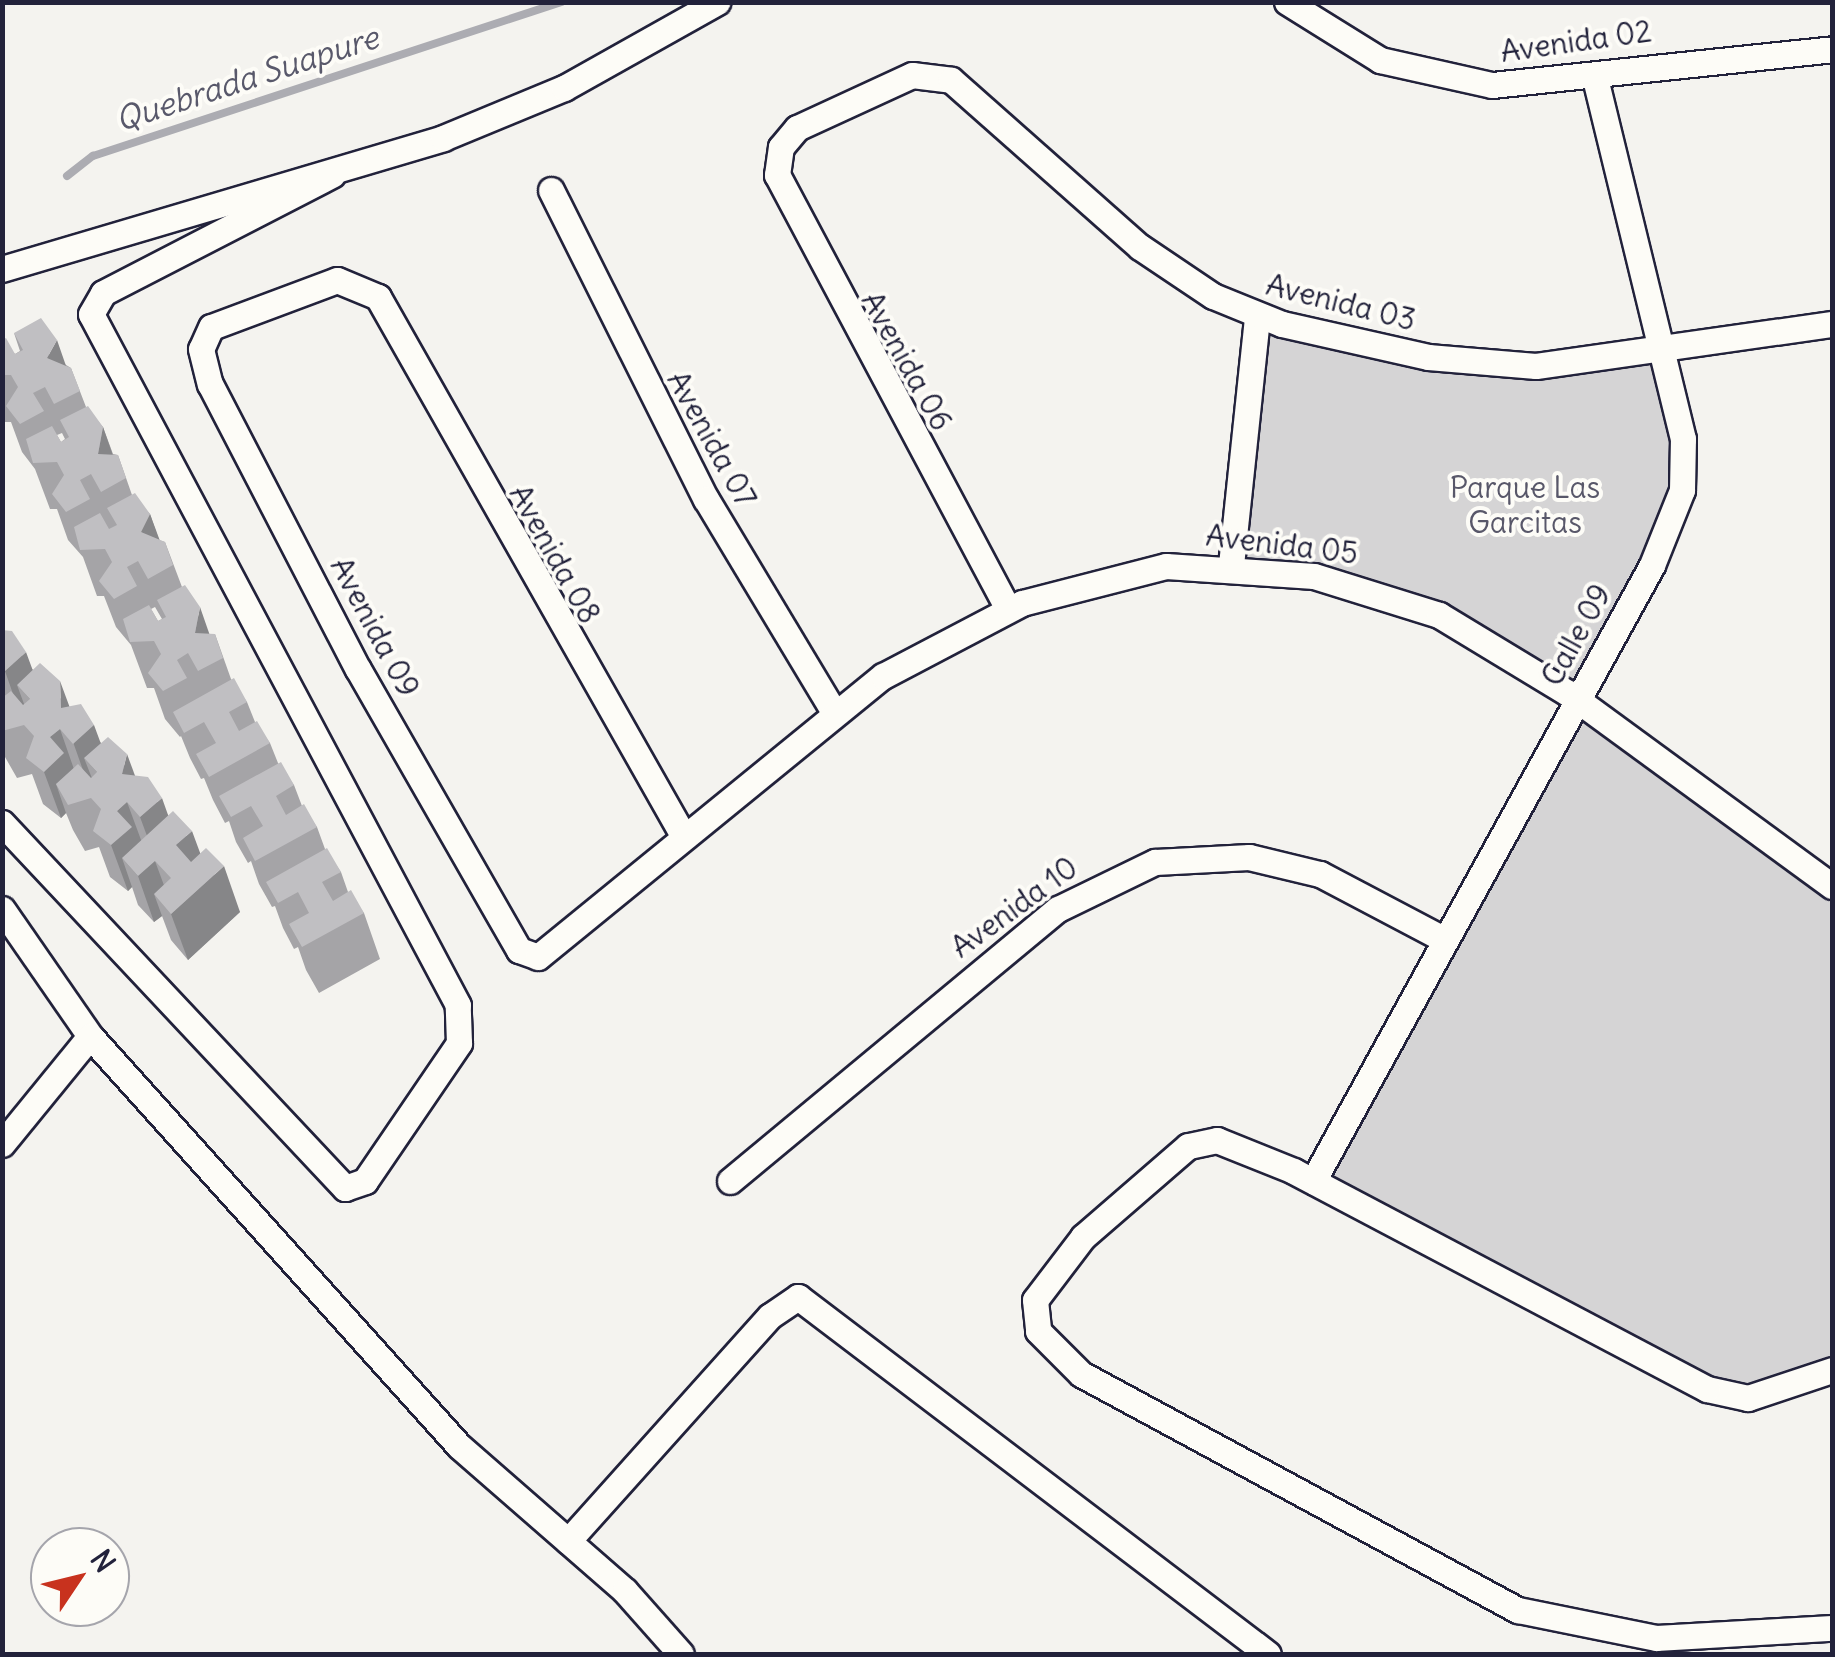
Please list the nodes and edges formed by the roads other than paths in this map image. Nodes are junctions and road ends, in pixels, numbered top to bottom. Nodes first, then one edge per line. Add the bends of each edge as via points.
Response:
1 (717, 2) edge
2 (1288, 2) edge
3 (1832, 48) edge
4 (912, 74) joint
5 (1594, 76) junction
6 (332, 175) junction
7 (551, 190) dead end
8 (2, 269) edge
9 (378, 297) joint
10 (1258, 316) junction
11 (1832, 324) edge
12 (1663, 347) junction
13 (1231, 566) junction
14 (1008, 609) junction
15 (1576, 700) junction
16 (834, 710) junction
17 (2, 823) edge
18 (684, 837) junction
19 (1832, 886) edge
20 (2, 910) edge
21 (1445, 940) junction
22 (520, 950) joint
23 (90, 1036) junction
24 (2, 1144) edge
25 (730, 1181) dead end
26 (1313, 1181) junction
27 (1832, 1370) edge
28 (568, 1541) junction
29 (1832, 1628) edge
30 (680, 1654) edge
31 (1268, 1654) edge

1 - 6 street via 530,104
2 - 5 street, Avenida 02 via 1424,76 1492,86
3 - 5 street, Avenida 02
4 - 10 street, Avenida 03 via 951,80 1129,238
4 - 14 street, Avenida 06 via 786,137 781,196
5 - 12 street, Calle 09
6 - 8 street
6 - 17 street via 103,293 90,314 458,1004 459,1043 365,1181 345,1188
7 - 16 street, Avenida 07 via 706,499
9 - 18 street, Avenida 08
9 - 22 street, Avenida 09 via 337,280 210,328 200,349 210,384
10 - 12 street, Avenida 03 via 1384,348 1504,366
10 - 13 street
11 - 12 street, Avenida 03
12 - 15 street, Calle 09 via 1684,439 1682,490 1652,565
13 - 14 street, Avenida 05 via 1120,573
13 - 15 street, Avenida 05 via 1402,600
14 - 16 street, Avenida 05
15 - 19 street, Avenida 05
15 - 21 street, Calle 09
16 - 18 street, Avenida 05
18 - 22 street, Avenida 05 via 552,953
20 - 23 street
21 - 25 street, Avenida 10 via 1320,874 1249,857 1155,862 1058,908
21 - 26 street, Calle 09
23 - 24 street
23 - 28 street via 459,1446
26 - 27 street via 1707,1389 1748,1398
26 - 29 street via 1216,1140 1188,1146 1058,1262 1035,1300 1038,1330 1060,1360 1132,1404 1542,1619 1656,1638
28 - 30 street
28 - 31 street via 770,1316 798,1297

